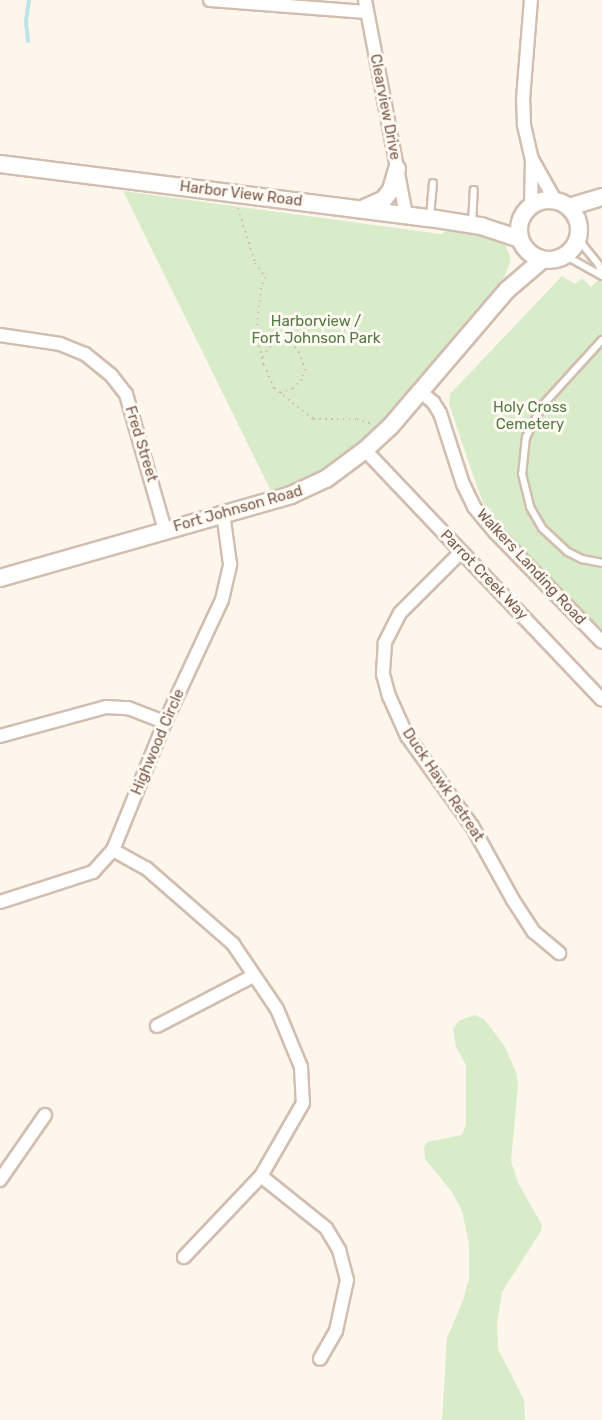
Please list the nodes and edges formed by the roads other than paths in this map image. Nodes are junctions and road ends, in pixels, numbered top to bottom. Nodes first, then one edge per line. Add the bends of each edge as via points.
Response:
1 (210, 0) edge
2 (531, 0) edge
3 (366, 6) edge
4 (532, 160) junction
5 (0, 164) edge
6 (397, 169) junction
7 (433, 183) dead end
8 (474, 190) dead end
9 (602, 197) edge
10 (602, 203) edge
11 (562, 204) junction
12 (363, 209) junction
13 (527, 210) junction
14 (406, 214) junction
15 (430, 218) junction
16 (477, 225) junction
17 (578, 232) junction
18 (521, 242) junction
19 (566, 256) junction
20 (542, 260) junction
21 (602, 275) edge
22 (507, 290) junction
23 (0, 335) edge
24 (602, 340) edge
25 (421, 392) junction
26 (365, 450) junction
27 (223, 513) junction
28 (165, 530) junction
29 (461, 552) junction
30 (602, 563) edge
31 (0, 579) edge
32 (602, 642) edge
33 (602, 700) edge
34 (165, 722) junction
35 (0, 736) edge
36 (113, 850) junction
37 (0, 902) edge
38 (559, 953) dead end
39 (253, 976) junction
40 (157, 1026) dead end
41 (45, 1114) dead end
42 (261, 1176) junction
43 (0, 1180) edge
44 (184, 1257) dead end
45 (320, 1359) dead end

1 - 3 street
2 - 4 street via 523,99
3 - 6 street, Clearview Drive
4 - 11 street
4 - 13 street
5 - 12 main road, Harbor View Road
6 - 12 main road via 384,199
6 - 14 street, Clearview Drive
7 - 15 lane
8 - 16 lane
9 - 11 main road
10 - 17 main road
11 - 13 main road via 546,200
11 - 17 main road
12 - 14 main road, Harbor View Road
13 - 16 main road, Harbor View Road via 506,223
13 - 18 main road via 519,221
14 - 15 main road, Harbor View Road
15 - 16 main road, Harbor View Road
16 - 18 main road, Harbor View Road
17 - 19 main road
17 - 21 lane
18 - 20 main road
18 - 22 main road, Fort Johnson Road via 521,256
19 - 20 main road
19 - 21 lane
20 - 22 main road, Fort Johnson Road
22 - 25 main road, Fort Johnson Road
23 - 28 street, Fred Street via 60,344 85,354 111,375 126,394
24 - 30 lane via 542,406 526,437 522,474 530,507 554,541 582,560
25 - 26 main road, Fort Johnson Road
25 - 32 street, Walkers Landing Road via 440,413 474,507
26 - 27 main road, Fort Johnson Road via 310,488
26 - 29 street, Parrot Creek Way
27 - 28 main road, Fort Johnson Road
27 - 34 street, Highwood Circle via 230,564 226,588
28 - 31 main road, Fort Johnson Road
29 - 33 street, Parrot Creek Way
29 - 38 street, Duck Hawk Retreat via 400,613 385,643 383,674 407,736 472,826 534,932
34 - 35 street via 128,708 106,707
34 - 36 street, Highwood Circle
36 - 37 street, Highwood Circle via 93,872
36 - 39 street via 146,868 233,944
39 - 40 street
39 - 42 street via 277,1009 297,1056 303,1103
41 - 43 street
42 - 44 street
42 - 45 street via 326,1228 339,1250 347,1280 336,1330

